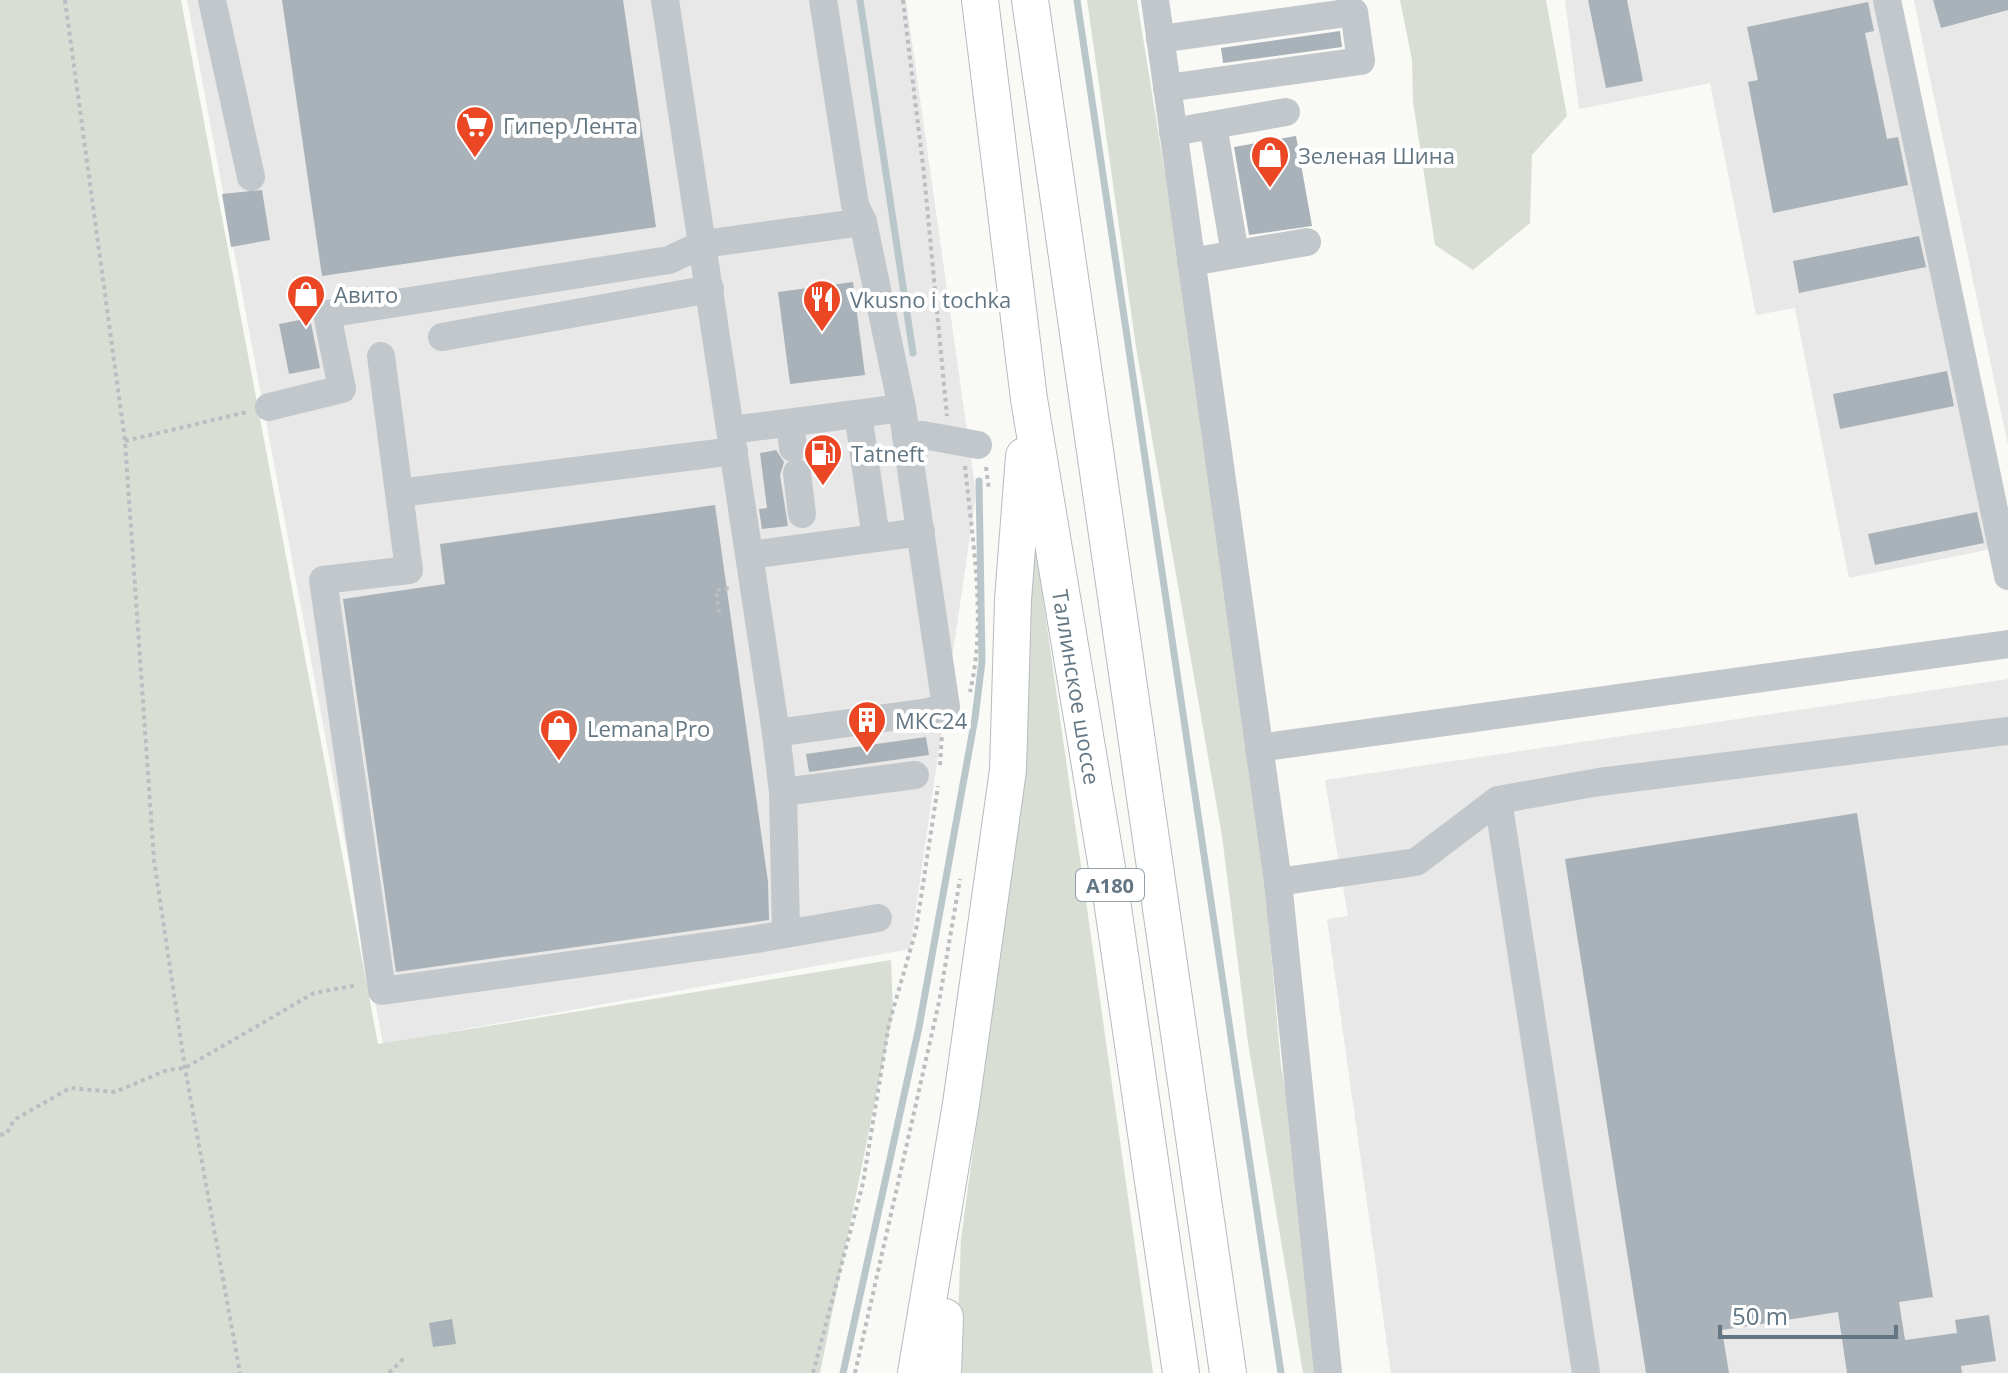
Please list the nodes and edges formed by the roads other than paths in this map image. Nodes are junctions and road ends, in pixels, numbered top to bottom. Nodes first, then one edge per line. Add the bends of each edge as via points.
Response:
1 (212, 0) edge
2 (665, 0) edge
3 (823, 0) edge
4 (980, 0) edge
5 (1030, 0) edge
6 (1155, 0) edge
7 (1887, 0) edge
8 (1160, 39) junction
9 (1167, 88) junction
10 (1286, 112) dead end
11 (1213, 125) junction
12 (1173, 132) junction
13 (251, 177) dead end
14 (863, 222) junction
15 (1307, 242) dead end
16 (703, 244) junction
17 (1235, 254) junction
18 (1191, 262) junction
19 (710, 289) junction
20 (442, 337) dead end
21 (381, 356) dead end
22 (1029, 399) junction
23 (269, 407) road end
24 (902, 408) junction
25 (858, 414) junction
26 (906, 437) junction
27 (732, 440) junction
28 (963, 441) road end
29 (793, 448) junction
30 (399, 493) junction
31 (805, 529) junction
32 (921, 532) junction
33 (876, 538) junction
34 (750, 555) junction
35 (2008, 576) edge
36 (2008, 644) edge
37 (2008, 731) edge
38 (776, 733) junction
39 (1259, 748) junction
40 (931, 776) road end
41 (783, 792) junction
42 (1498, 800) junction
43 (1278, 882) junction
44 (878, 918) dead end
45 (786, 931) junction
46 (961, 1104) junction
47 (916, 1373) edge
48 (943, 1373) edge
49 (1181, 1373) edge
50 (1228, 1373) edge
51 (1328, 1373) edge
52 (1586, 1373) edge

1 - 13 street
2 - 16 street
3 - 14 street via 855,205
4 - 22 main road, Таллинское шоссе
5 - 50 main road
6 - 8 street
7 - 35 street
8 - 9 street
8 - 9 street via 1354,12 1361,61
9 - 12 street
10 - 11 street
11 - 12 street
11 - 17 street
12 - 18 street
14 - 16 street
14 - 24 street
15 - 17 street
16 - 19 street
16 - 23 street via 669,260 327,314 342,389
17 - 18 street
18 - 39 street
19 - 20 street
19 - 27 street
21 - 30 street
22 - 46 main road via 1013,600 1008,770
22 - 49 main road, Таллинское шоссе / A180 via 1109,880
24 - 25 street
24 - 26 street
25 - 29 street
25 - 33 street
26 - 28 street
26 - 32 street
27 - 29 street
27 - 30 street
27 - 34 street
29 - 31 street
30 - 45 street via 409,570 323,580 382,991
31 - 33 street
31 - 34 street
32 - 33 street
32 - 38 street via 946,707
34 - 38 street
36 - 39 street
37 - 42 street via 1599,782
38 - 41 street
39 - 43 street
40 - 41 street
41 - 45 street
42 - 43 street via 1416,862
42 - 52 street
43 - 51 street
44 - 45 street
46 - 47 main road
46 - 48 main road

